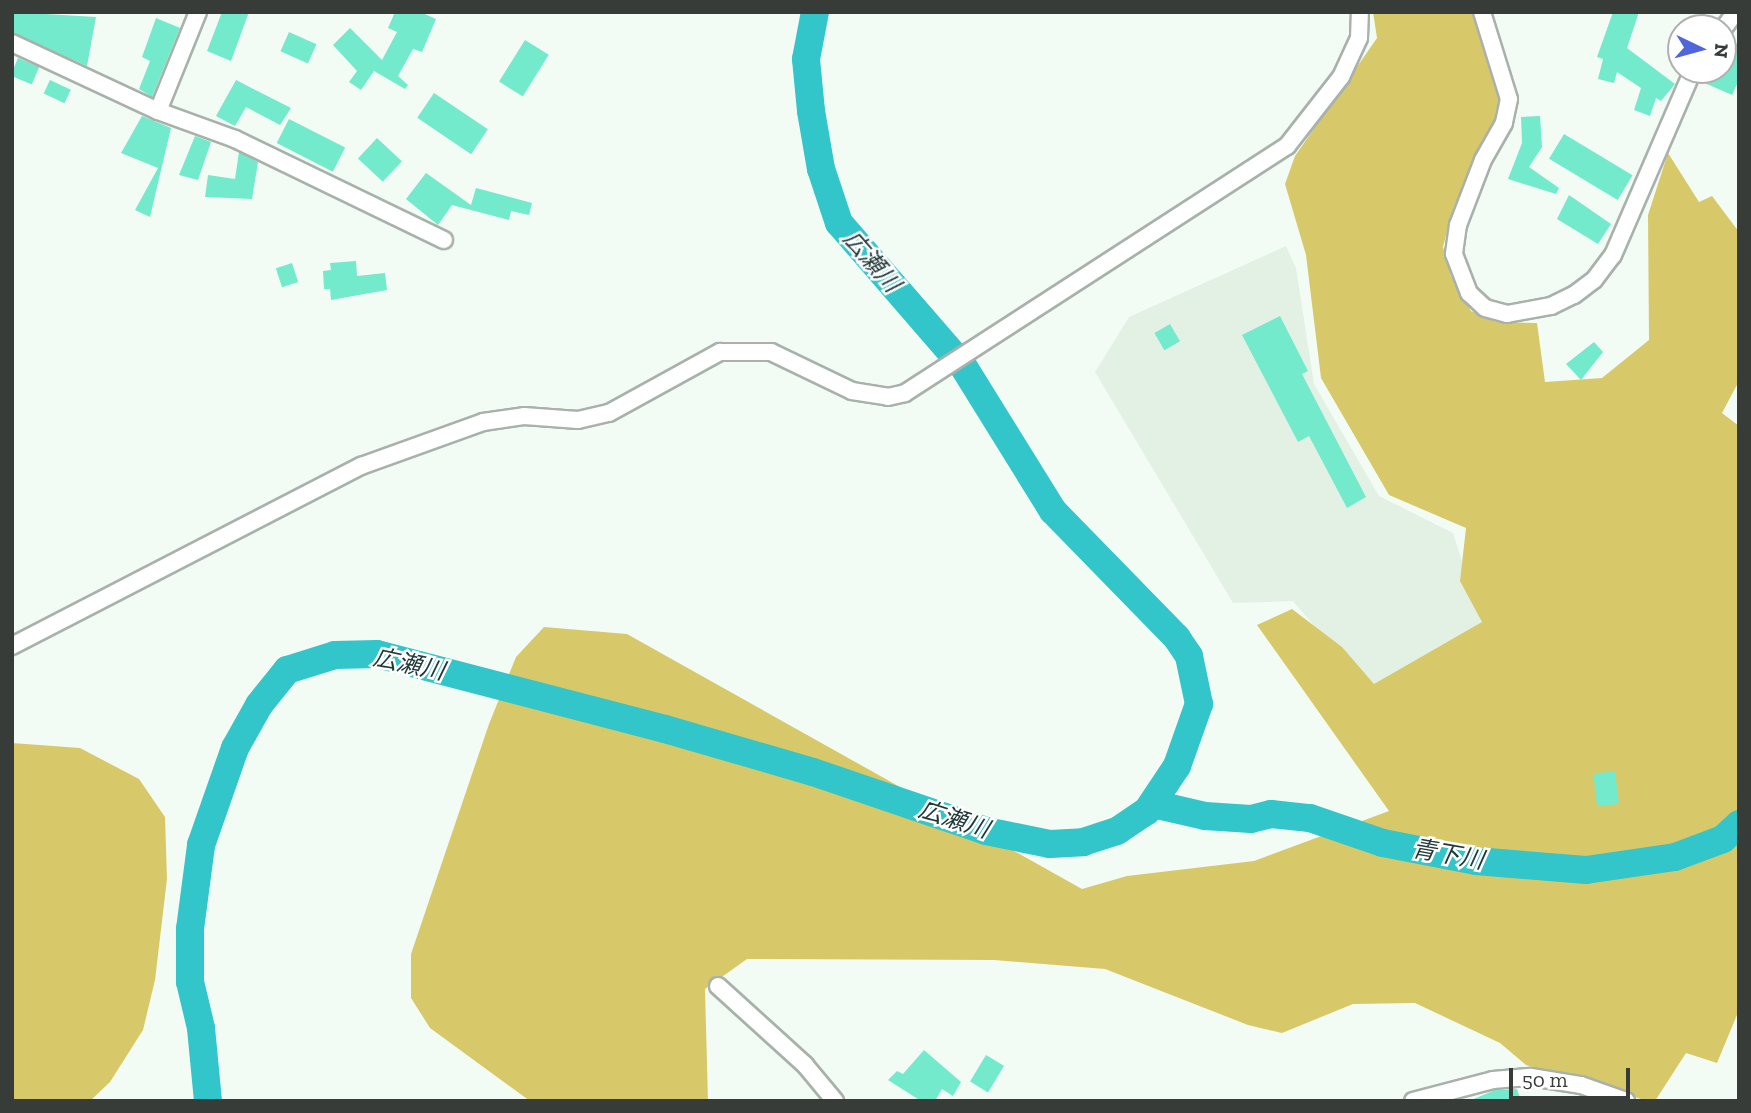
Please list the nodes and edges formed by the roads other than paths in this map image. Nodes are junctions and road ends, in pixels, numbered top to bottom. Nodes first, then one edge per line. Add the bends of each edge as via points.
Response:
1 (198, 12) edge
2 (1360, 12) edge
3 (1482, 12) edge
4 (12, 43) edge
5 (1686, 84) edge
6 (158, 111) junction
7 (444, 240) dead end
8 (12, 646) edge
9 (718, 986) dead end
10 (835, 1101) edge
11 (1413, 1101) edge
12 (1626, 1101) edge

1 - 6 street
2 - 8 street via 1359,38 1341,77 1287,146 905,393 869,396 771,352 720,352 608,413 578,420 524,416 483,422 361,466
3 - 5 street via 1509,99 1504,123 1483,160 1458,225 1454,254 1469,293 1485,308 1529,312 1551,306 1594,280 1630,221
4 - 6 street
6 - 7 street via 235,138
9 - 10 street via 805,1065
11 - 12 street via 1493,1080 1531,1077 1581,1085

